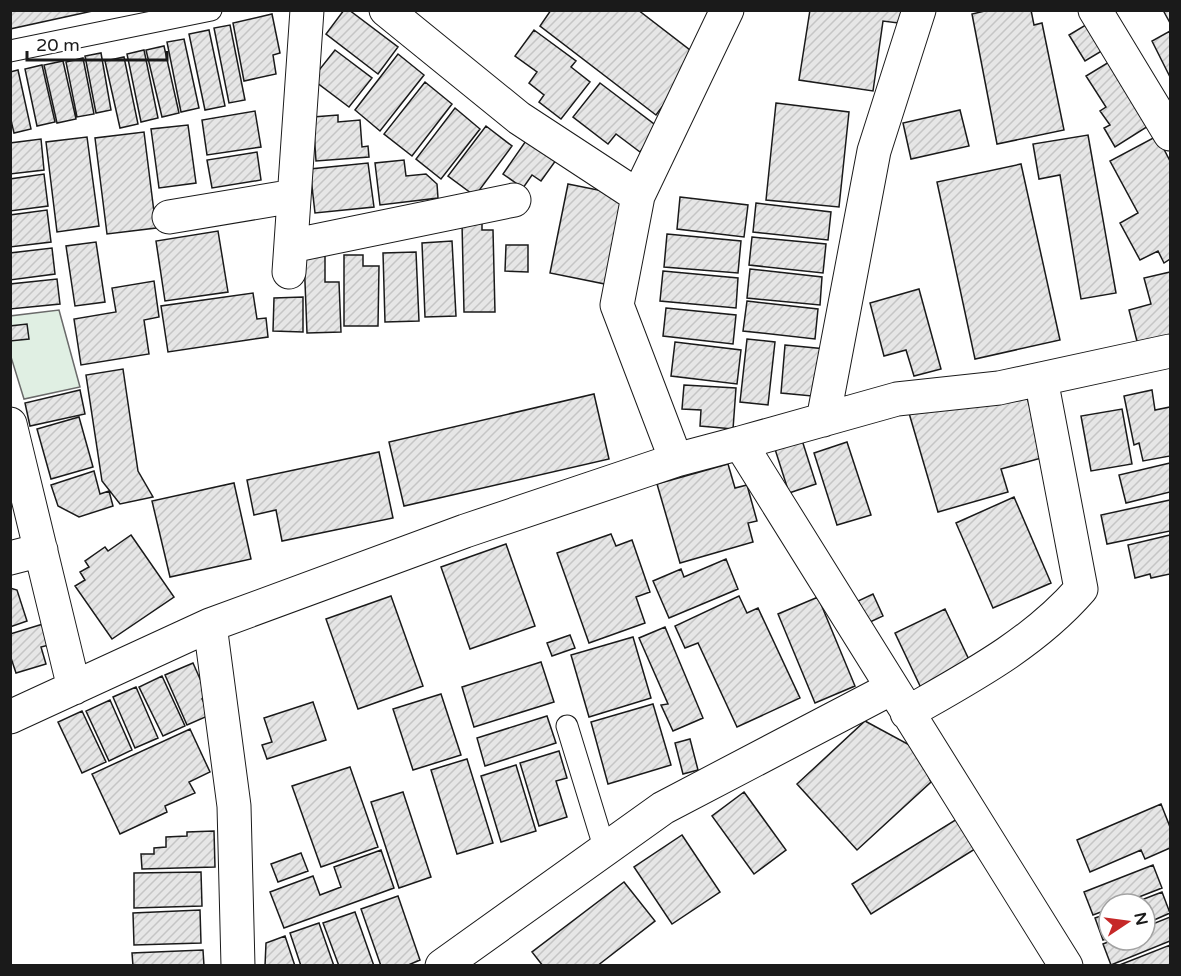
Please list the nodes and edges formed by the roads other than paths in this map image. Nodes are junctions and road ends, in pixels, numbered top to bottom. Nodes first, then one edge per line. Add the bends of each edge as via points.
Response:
1 (212, 10) edge
2 (307, 10) edge
3 (386, 10) edge
4 (727, 10) edge
5 (919, 10) edge
6 (1095, 10) edge
7 (10, 51) edge
8 (1170, 134) edge
9 (294, 196) junction
10 (638, 196) junction
11 (514, 200) dead end
12 (169, 217) dead end
13 (1170, 351) edge
14 (1041, 379) junction
15 (823, 420) junction
16 (10, 424) edge
17 (740, 443) junction
18 (676, 460) junction
19 (26, 554) edge
20 (210, 625) junction
21 (74, 688) junction
22 (899, 700) junction
23 (10, 717) edge
24 (567, 726) dead end
25 (604, 850) junction
26 (238, 966) edge
27 (442, 966) edge
28 (1066, 966) edge

1 - 7 lane
2 - 9 street
3 - 10 street via 519,118
4 - 10 street
5 - 15 street via 874,151
6 - 8 street
9 - 11 street via 290,259
9 - 12 street
10 - 18 street via 617,305
13 - 14 street
14 - 15 street via 999,388 897,399
14 - 22 street via 1081,589 1058,615 1007,655
15 - 17 street
16 - 19 street
17 - 18 street
17 - 22 street
18 - 20 street via 465,531
19 - 21 street
20 - 21 street
20 - 26 street via 234,806
21 - 23 street
22 - 25 street via 663,808
22 - 28 street
24 - 25 lane
25 - 27 street

